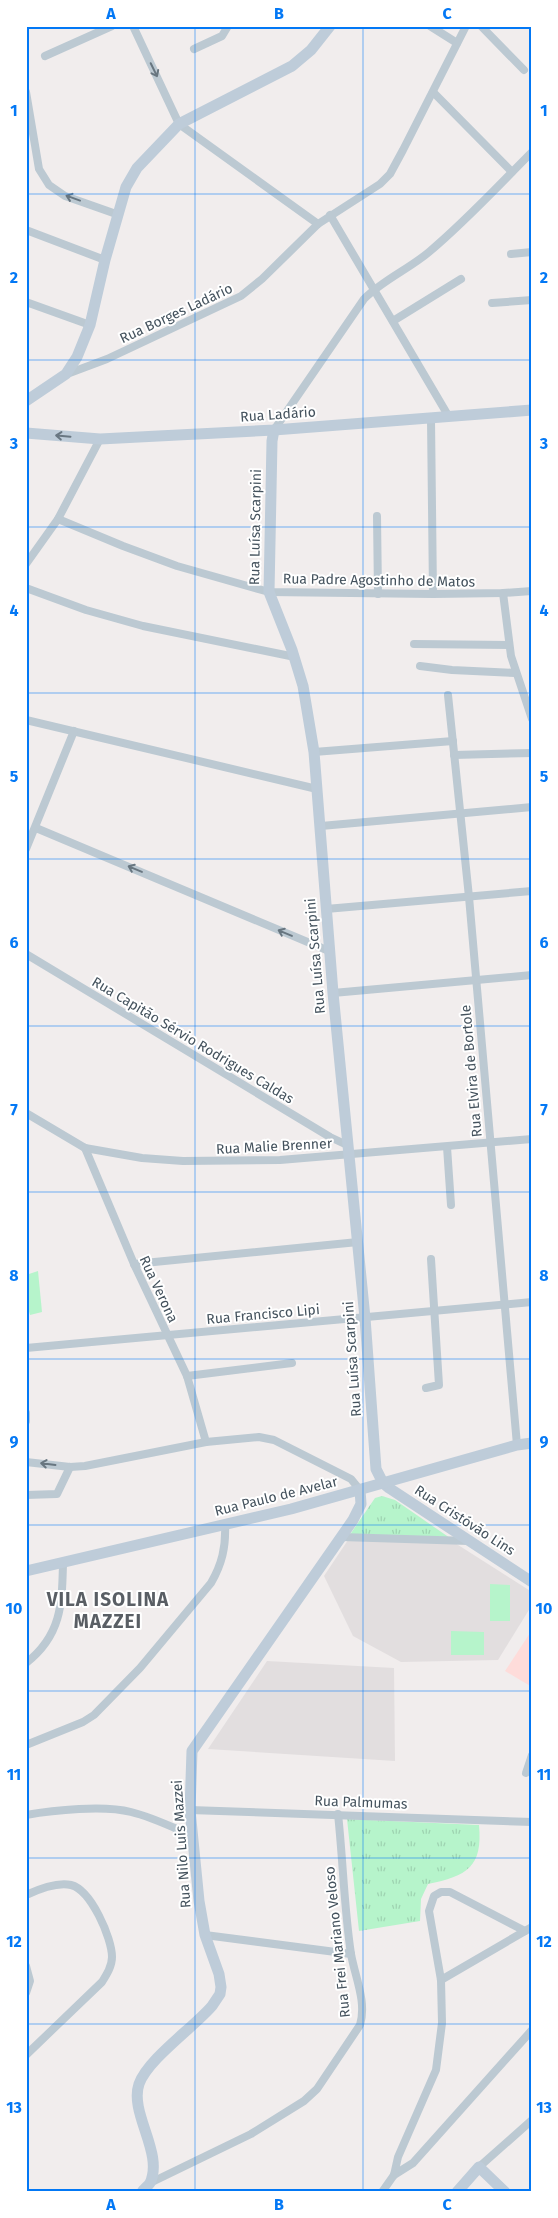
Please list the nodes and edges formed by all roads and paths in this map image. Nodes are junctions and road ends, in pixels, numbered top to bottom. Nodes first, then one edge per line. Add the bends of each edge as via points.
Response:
1 (112, 26) edge
2 (133, 26) edge
3 (228, 26) edge
4 (330, 26) edge
5 (430, 26) edge
6 (466, 26) edge
7 (481, 26) edge
8 (457, 43) junction
9 (194, 49) dead end
10 (45, 56) dead end
11 (524, 70) dead end
12 (26, 92) edge
13 (433, 92) junction
14 (179, 124) junction
15 (532, 152) edge
16 (512, 172) junction
17 (119, 214) junction
18 (330, 216) junction
19 (318, 224) junction
20 (26, 230) edge
21 (532, 252) edge
22 (511, 254) dead end
23 (105, 260) junction
24 (460, 279) dead end
25 (374, 289) junction
26 (532, 300) edge
27 (26, 302) edge
28 (492, 303) dead end
29 (393, 321) junction
30 (90, 324) junction
31 (66, 374) junction
32 (26, 401) edge
33 (532, 410) edge
34 (449, 417) junction
35 (431, 419) junction
36 (274, 430) junction
37 (26, 433) edge
38 (100, 440) junction
39 (378, 516) dead end
40 (58, 519) junction
41 (26, 564) edge
42 (26, 588) edge
43 (532, 590) edge
44 (269, 592) junction
45 (503, 593) junction
46 (378, 594) junction
47 (433, 594) junction
48 (414, 644) dead end
49 (509, 645) junction
50 (295, 658) junction
51 (420, 666) dead end
52 (516, 673) junction
53 (448, 695) dead end
54 (532, 719) edge
55 (26, 720) edge
56 (74, 731) junction
57 (453, 741) junction
58 (314, 752) junction
59 (532, 753) edge
60 (454, 755) junction
61 (317, 789) junction
62 (532, 807) edge
63 (460, 812) junction
64 (321, 826) junction
65 (36, 828) junction
66 (26, 849) edge
67 (532, 891) edge
68 (469, 897) junction
69 (326, 909) junction
70 (330, 952) junction
71 (26, 954) edge
72 (532, 975) edge
73 (475, 980) junction
74 (333, 993) junction
75 (26, 1113) edge
76 (532, 1139) edge
77 (490, 1143) junction
78 (447, 1147) junction
79 (85, 1148) junction
80 (348, 1150) junction
81 (451, 1205) dead end
82 (358, 1242) junction
83 (431, 1259) dead end
84 (134, 1264) junction
85 (532, 1302) edge
86 (505, 1305) junction
87 (436, 1312) junction
88 (366, 1318) junction
89 (167, 1334) junction
90 (26, 1348) edge
91 (292, 1363) dead end
92 (187, 1376) junction
93 (426, 1388) dead end
94 (26, 1413) edge
95 (26, 1421) edge
96 (206, 1442) junction
97 (532, 1443) edge
98 (517, 1445) junction
99 (26, 1462) edge
100 (70, 1467) junction
101 (383, 1483) junction
102 (360, 1490) junction
103 (26, 1495) edge
104 (225, 1525) junction
105 (341, 1537) junction
106 (469, 1541) junction
107 (63, 1562) junction
108 (26, 1571) edge
109 (532, 1582) edge
110 (26, 1663) edge
111 (26, 1745) edge
112 (532, 1755) edge
113 (526, 1773) dead end
114 (190, 1810) junction
115 (338, 1814) junction
116 (26, 1815) edge
117 (532, 1822) edge
118 (193, 1836) junction
119 (26, 1895) edge
120 (528, 1929) edge
121 (205, 1935) junction
122 (351, 1954) junction
123 (26, 1966) edge
124 (441, 1980) junction
125 (26, 1993) edge
126 (532, 2030) edge
127 (26, 2056) edge
128 (532, 2120) edge
129 (479, 2167) junction
130 (394, 2175) junction
131 (146, 2187) edge
132 (382, 2192) edge
133 (457, 2192) edge
134 (505, 2192) edge

1 - 10 street
2 -> 14 street
3 - 9 street via 222,36
4 - 14 street via 311,50 292,66
5 - 8 street
6 - 8 street, Rua Borges Ladário
7 - 11 street
8 - 13 street, Rua Borges Ladário
17 -> 12 street via 65,196 49,185 39,169
13 - 16 street
13 - 18 street, Rua Borges Ladário via 390,174 355,202
14 - 17 street via 137,168 126,187
14 - 19 street
15 - 16 street
16 - 25 street via 457,229
17 - 23 street
18 - 19 street, Rua Borges Ladário
18 - 25 street
19 - 31 street, Rua Borges Ladário via 241,296 107,359
20 - 23 street
21 - 22 street
23 - 30 street
24 - 29 street
25 - 29 street
25 - 36 street
26 - 28 street
27 - 30 street
29 - 34 street
30 - 31 street via 77,357
31 - 32 street
33 - 34 street, Rua Ladário
34 - 35 street, Rua Ladário
35 - 36 street, Rua Ladário
35 - 47 street
36 - 38 street, Rua Ladário
36 - 44 street, Rua Luísa Scarpini
38 -> 37 street, Rua Ladário
38 - 40 street
39 - 46 street
40 - 41 street
40 - 44 street, Rua Padre Agostinho de Matos via 177,566
42 - 50 street via 143,626
43 - 45 street, Rua Padre Agostinho de Matos
44 - 46 street, Rua Padre Agostinho de Matos
44 - 50 street, Rua Luísa Scarpini
45 - 47 street, Rua Padre Agostinho de Matos
45 - 49 street
46 - 47 street, Rua Padre Agostinho de Matos
48 - 49 street
49 - 52 street
50 - 58 street, Rua Luísa Scarpini via 308,706
51 - 52 street
52 - 54 street
53 - 57 street, Rua Elvira de Bortole
55 - 56 street
56 - 61 street
56 - 65 street
57 - 58 street
57 - 60 street, Rua Elvira de Bortole
58 - 61 street, Rua Luísa Scarpini
59 - 60 street
60 - 63 street, Rua Elvira de Bortole
61 - 64 street, Rua Luísa Scarpini
62 - 63 street
63 - 64 street
63 - 68 street, Rua Elvira de Bortole
64 - 69 street, Rua Luísa Scarpini
65 - 66 street
70 -> 65 street
67 - 68 street
68 - 69 street
68 - 73 street, Rua Elvira de Bortole
69 - 70 street, Rua Luísa Scarpini
70 - 74 street, Rua Luísa Scarpini
71 - 80 street, Rua Capitão Sérvio Rodrigues Caldas
72 - 73 street
73 - 74 street
73 - 77 street, Rua Elvira de Bortole
74 - 80 street, Rua Luísa Scarpini
75 - 79 street, Rua Malie Brenner
76 - 77 street, Rua Malie Brenner
77 - 78 street, Rua Malie Brenner
77 - 86 street, Rua Elvira de Bortole
78 - 80 street, Rua Malie Brenner
78 - 81 street
79 - 80 street, Rua Malie Brenner via 142,1158 252,1162
79 - 84 street, Rua Verona
80 - 82 street, Rua Luísa Scarpini
82 - 84 street
82 - 88 street, Rua Luísa Scarpini
83 - 87 street
84 - 89 street, Rua Verona
85 - 86 street, Rua Francisco Lipi
86 - 87 street, Rua Francisco Lipi
86 - 98 street, Rua Elvira de Bortole
87 - 88 street, Rua Francisco Lipi
87 - 93 street via 439,1385
88 - 89 street, Rua Francisco Lipi
88 - 101 street, Rua Luísa Scarpini via 374,1454 376,1469
89 - 90 street, Rua Francisco Lipi
89 - 92 street, Rua Verona
91 - 92 street
92 - 96 street, Rua Verona
94 - 95 street
96 - 100 street
96 - 102 street via 252,1437 274,1440 351,1479
97 - 98 street, Rua Paulo de Avelar
98 - 101 street, Rua Paulo de Avelar
100 -> 99 street
100 - 103 street via 57,1494
101 - 102 street, Rua Paulo de Avelar
101 - 106 street, Rua Cristóvão Lins
102 - 104 street, Rua Paulo de Avelar
102 - 105 street, Rua Nilo Luis Mazzei via 361,1504
104 - 107 street, Rua Paulo de Avelar
104 - 111 street via 224,1558 218,1572 140,1668 94,1716
105 - 106 street
105 - 114 street, Rua Nilo Luis Mazzei via 194,1746 190,1758
106 - 109 street, Rua Cristóvão Lins
107 - 108 street, Rua Paulo de Avelar
107 - 110 street via 60,1613 46,1640
112 - 113 street
114 - 115 street, Rua Palmumas
114 - 118 street, Rua Nilo Luis Mazzei
115 - 117 street, Rua Palmumas
115 - 122 street, Rua Frei Mariano Veloso
116 - 118 street via 66,1810 121,1810 145,1816
118 - 121 street, Rua Nilo Luis Mazzei
119 - 127 street via 61,1885 80,1889 102,1923 112,1954 109,1971 102,1982
120 - 124 street
120 - 124 street via 454,1894 438,1894 431,1903 429,1918
121 - 122 street
121 - 131 street, Rua Nilo Luis Mazzei via 219,1974 220,1994 204,2016 146,2072 138,2086 152,2170
122 - 131 street, Rua Frei Mariano Veloso via 363,2016 355,2034 318,2089 251,2134
123 - 125 street via 30,1981
124 - 130 street via 442,2024 436,2070 398,2157
126 - 130 street via 413,2163
128 - 129 street
129 - 133 street
129 - 134 street
130 - 132 street

